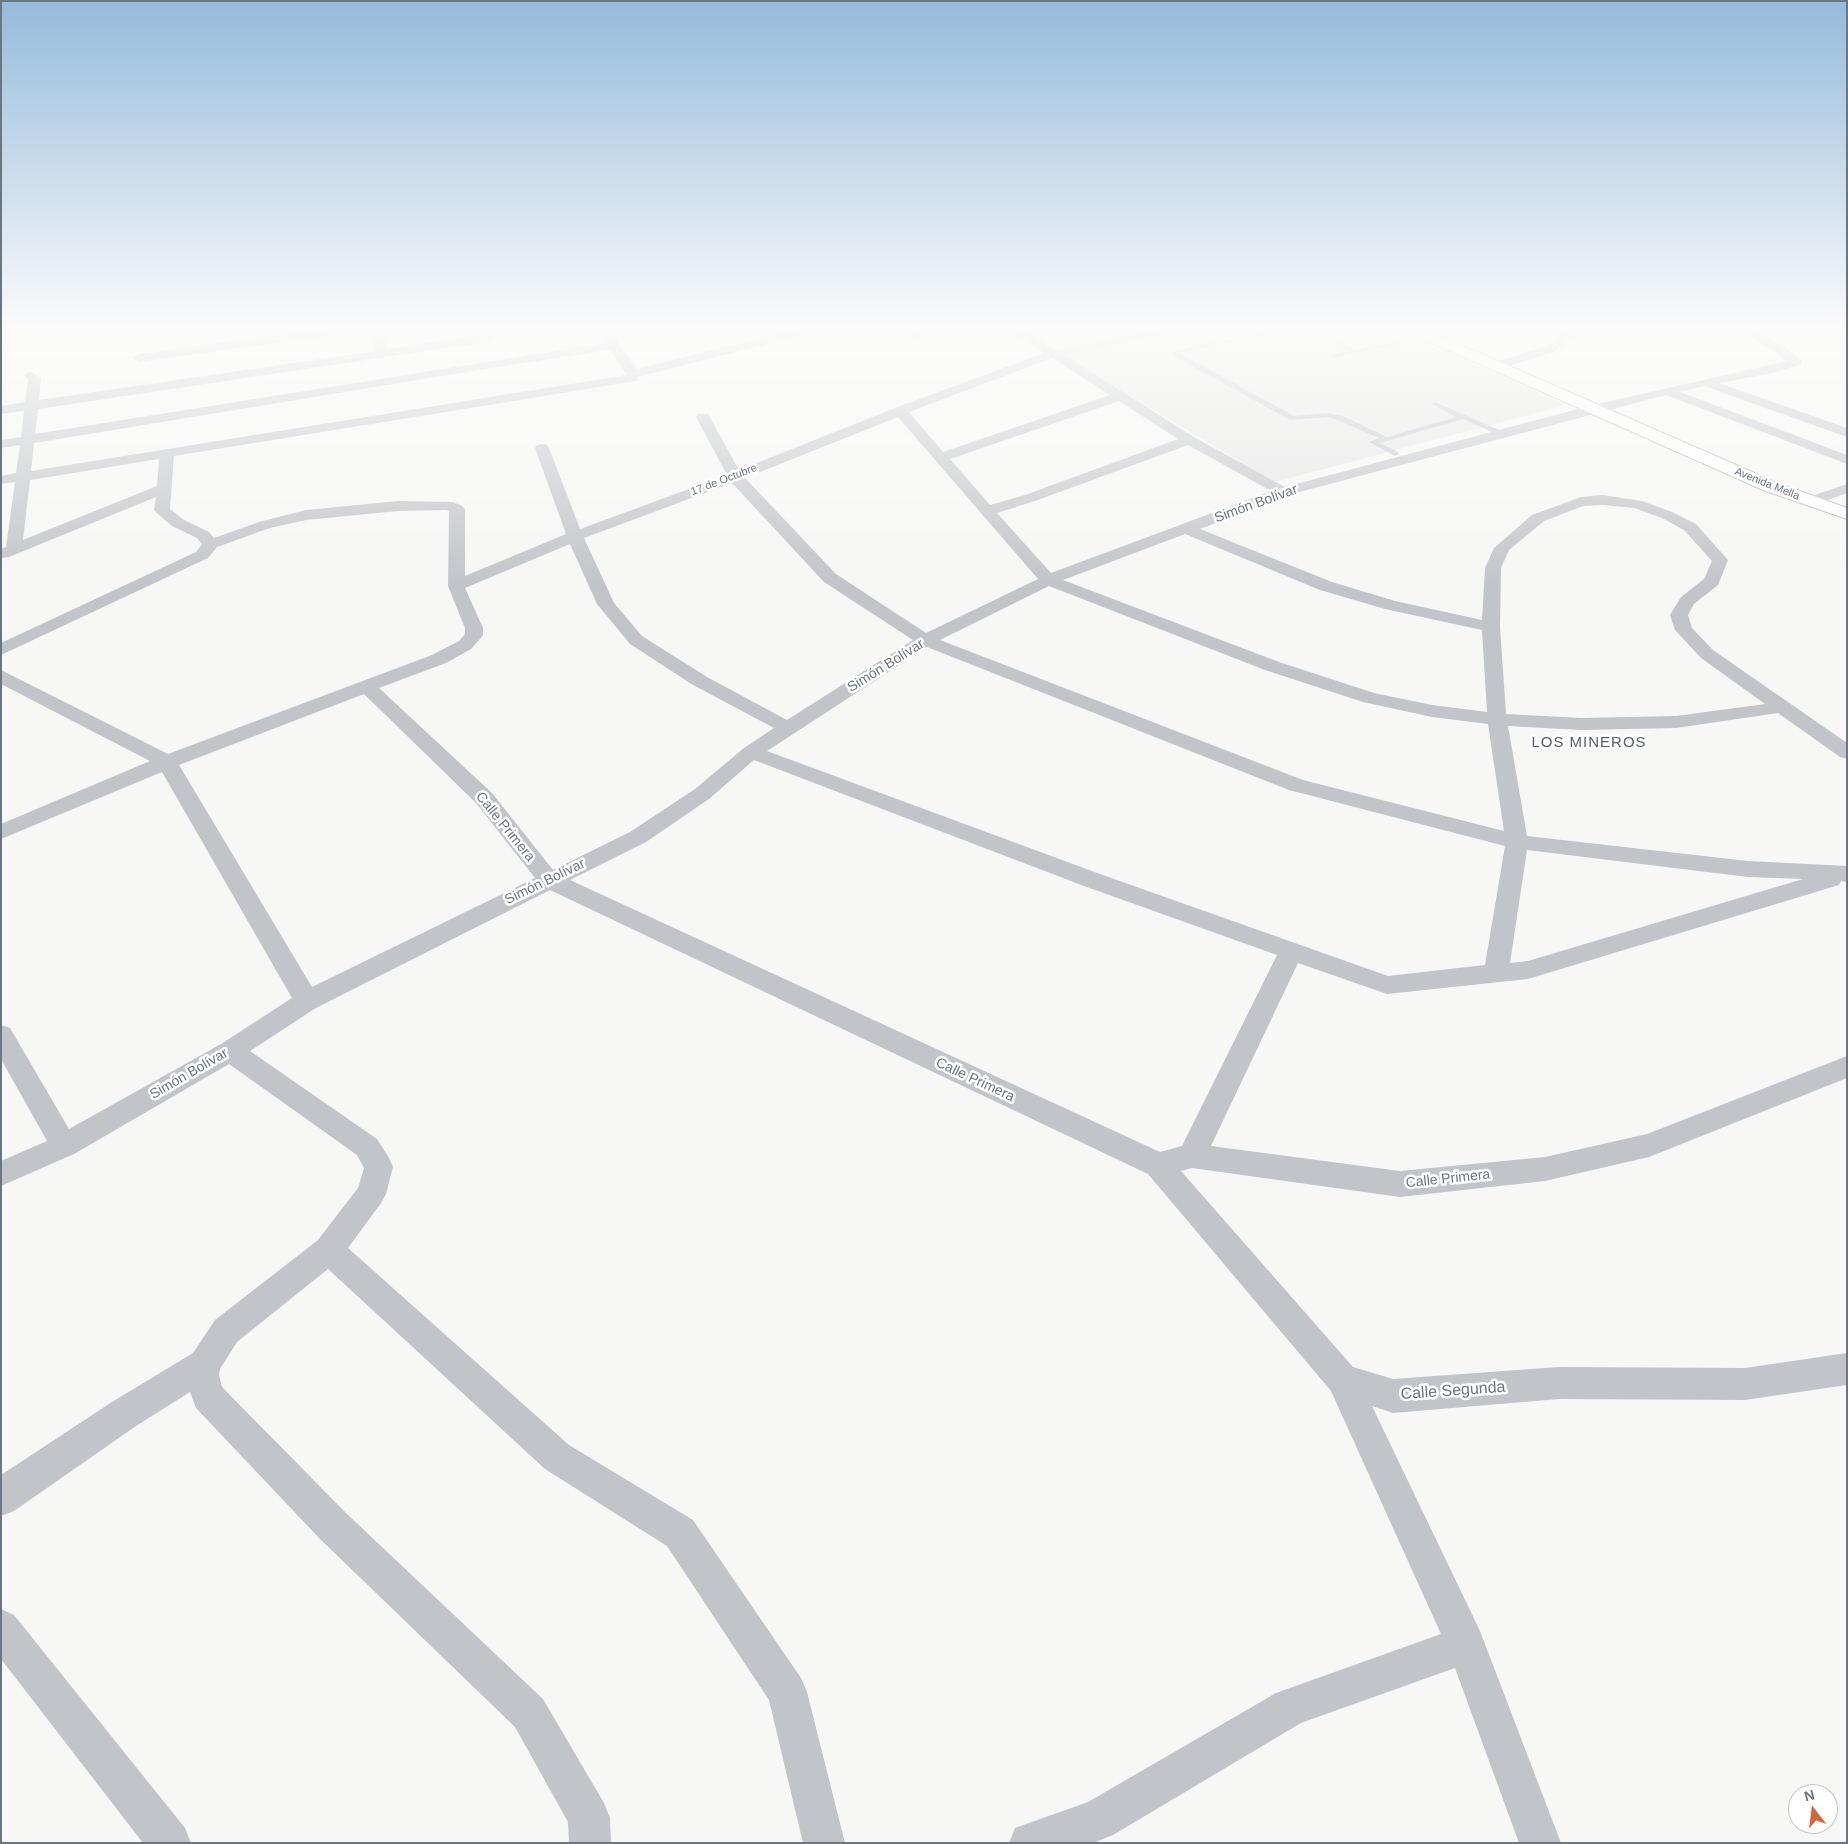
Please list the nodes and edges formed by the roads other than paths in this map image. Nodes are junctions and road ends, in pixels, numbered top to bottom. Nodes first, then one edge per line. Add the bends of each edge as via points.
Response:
1 (30, 416) edge
2 (148, 416) edge
3 (378, 416) edge
4 (887, 416) edge
5 (904, 416) edge
6 (1063, 416) edge
7 (1152, 416) edge
8 (1289, 416) edge
9 (1316, 416) edge
10 (1332, 416) edge
11 (1458, 416) edge
12 (1568, 416) edge
13 (1610, 416) edge
14 (1730, 416) edge
15 (1799, 416) edge
16 (703, 417) dead end
17 (1293, 418) junction
18 (1462, 418) junction
19 (1837, 418) dead end
20 (1280, 422) dead end
21 (1818, 423) junction
22 (1502, 434) junction
23 (1847, 434) edge
24 (27, 439) junction
25 (1386, 439) junction
26 (1189, 440) junction
27 (1, 444) edge
28 (542, 448) dead end
29 (167, 453) junction
30 (1395, 454) dead end
31 (941, 458) junction
32 (1847, 460) edge
33 (23, 476) junction
34 (735, 477) junction
35 (1, 480) edge
36 (164, 488) junction
37 (1847, 488) edge
38 (1283, 492) junction
39 (1811, 502) junction
40 (986, 511) junction
41 (1847, 514) edge
42 (1187, 529) junction
43 (575, 536) junction
44 (212, 544) junction
45 (8, 551) edge
46 (1048, 580) junction
47 (456, 586) junction
48 (1491, 627) junction
49 (925, 640) junction
50 (1, 650) edge
51 (1, 676) edge
52 (366, 686) junction
53 (1782, 708) junction
54 (1497, 719) junction
55 (788, 728) junction
56 (750, 752) junction
57 (1847, 752) edge
58 (167, 762) junction
59 (1, 832) edge
60 (1517, 842) junction
61 (1847, 874) edge
62 (549, 880) junction
63 (1291, 951) junction
64 (1496, 974) junction
65 (307, 1001) junction
66 (1, 1035) edge
67 (230, 1051) junction
68 (1845, 1071) edge
69 (64, 1146) junction
70 (1192, 1156) junction
71 (1158, 1165) junction
72 (1, 1174) edge
73 (329, 1250) junction
74 (205, 1364) junction
75 (1847, 1369) edge
76 (1342, 1380) junction
77 (1, 1498) edge
78 (1, 1628) edge
79 (1466, 1645) junction
80 (170, 1843) edge
81 (590, 1843) edge
82 (824, 1843) edge
83 (1030, 1843) edge
84 (1540, 1843) edge

1 - 24 street
2 - 24 street
3 - 29 street
4 - 34 street, 17 de Octubre
5 - 31 street
6 - 31 street
7 - 26 street
8 - 17 lane
9 - 17 lane
10 - 25 lane
11 - 18 lane
12 - 22 street, Simón Bolívar
13 - 39 main road, Avenida Mella
14 - 32 street
15 - 21 street
16 - 34 street
17 - 20 lane
18 - 22 lane
18 - 25 lane
19 - 21 street
21 - 23 street
22 - 38 street, Simón Bolívar
24 - 27 street
24 - 33 street
25 - 30 lane via 1373,442
26 - 38 street
26 - 40 street
28 - 43 street
29 - 33 street
29 - 36 street
31 - 40 street
33 - 35 street
33 - 45 street
34 - 43 street, 17 de Octubre
34 - 49 street via 830,578
36 - 44 street via 162,510
36 - 45 street
37 - 39 street
38 - 42 street, Simón Bolívar
39 - 41 main road, Avenida Mella
40 - 46 street
42 - 46 street, Simón Bolívar
42 - 48 street via 1326,586 1392,606
43 - 47 street, 17 de Octubre
43 - 55 street via 606,604 636,640 700,681
44 - 47 street via 265,525 306,515 398,506 448,506 457,508 458,517
44 - 50 street via 202,555
46 - 49 street, Simón Bolívar
46 - 54 street via 1272,666 1370,698 1432,711
47 - 52 street via 474,628 474,635 465,645
48 - 53 street via 1493,568 1502,548 1509,542 1538,518 1581,502 1603,500 1637,504 1690,528 1720,560 1712,581 1687,601 1679,615 1684,630 1707,654
48 - 54 street
49 - 55 street, Simón Bolívar
49 - 60 street via 1296,786
51 - 58 street
52 - 58 street
52 - 62 street, Calle Primera via 484,798
53 - 54 street via 1676,722 1582,724
53 - 57 street
54 - 60 street
55 - 56 street, Simón Bolívar
56 - 62 street, Simón Bolívar via 702,794 638,837
56 - 63 street
58 - 59 street
58 - 65 street
60 - 61 street via 1748,869
60 - 64 street
61 - 64 street via 1528,970
62 - 65 street, Simón Bolívar
62 - 71 street, Calle Primera
63 - 64 street via 1387,985
63 - 70 street
65 - 67 street, Simón Bolívar
66 - 69 street
67 - 69 street, Simón Bolívar
67 - 73 street via 367,1147 379,1167 371,1194
68 - 70 street, Calle Primera via 1649,1145 1544,1169 1400,1184
69 - 72 street, Simón Bolívar
70 - 71 street, Calle Primera
71 - 76 street
73 - 74 street via 226,1331
73 - 82 street via 557,1457 680,1533 787,1692
74 - 77 street via 124,1414
74 - 81 street via 203,1375 208,1396 333,1526 529,1713 589,1818
75 - 76 street, Calle Segunda via 1745,1384 1559,1383 1394,1396
76 - 79 street
78 - 80 street
79 - 83 street via 1290,1707 1098,1820
79 - 84 street

